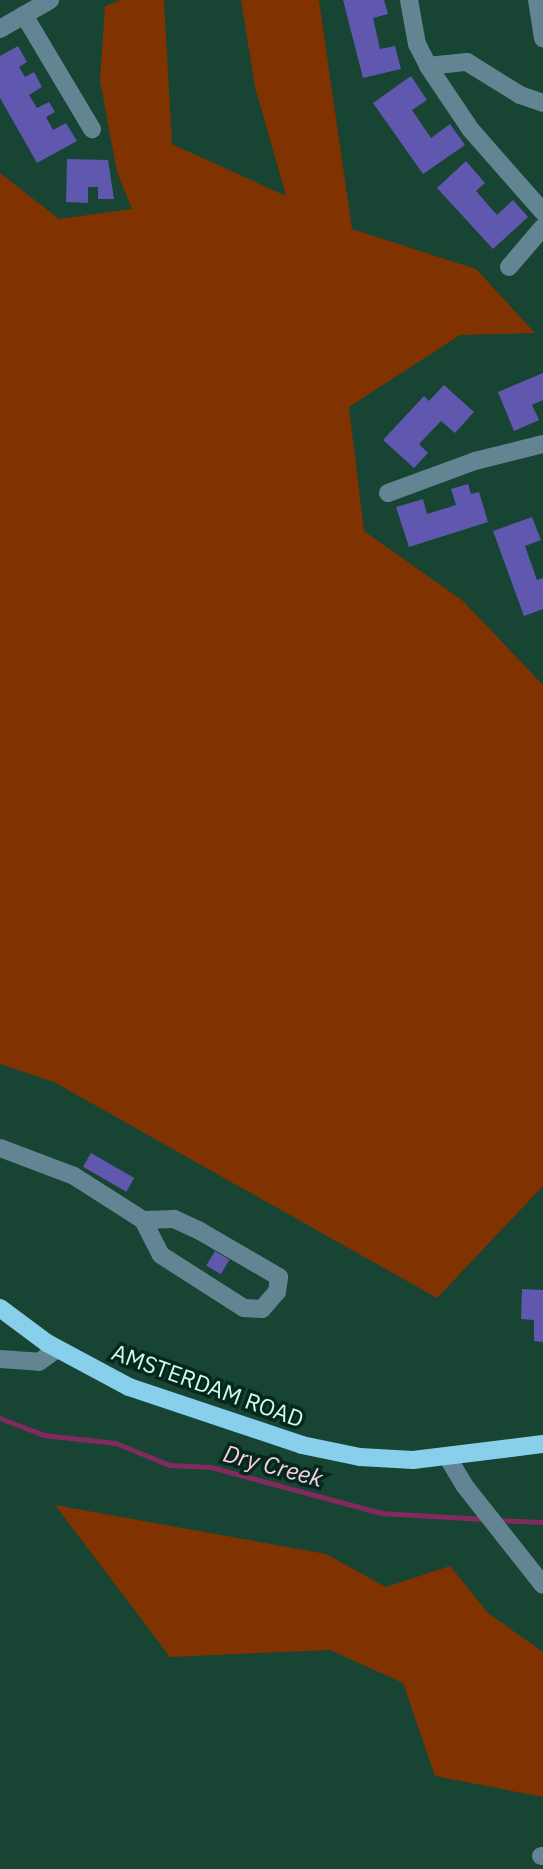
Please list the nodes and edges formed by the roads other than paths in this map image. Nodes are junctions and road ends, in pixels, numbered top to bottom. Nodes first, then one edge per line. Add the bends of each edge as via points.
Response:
1 (50, 0) edge
2 (410, 0) edge
3 (537, 0) edge
4 (24, 15) junction
5 (0, 29) edge
6 (543, 39) edge
7 (428, 66) junction
8 (543, 103) edge
9 (92, 129) dead end
10 (543, 212) edge
11 (543, 227) edge
12 (509, 267) dead end
13 (543, 444) edge
14 (388, 493) dead end
15 (0, 1148) edge
16 (143, 1220) junction
17 (0, 1308) edge
18 (57, 1349) junction
19 (0, 1359) edge
20 (543, 1444) edge
21 (448, 1458) junction
22 (541, 1581) edge

1 - 4 street
2 - 7 street via 417,44
3 - 6 street
4 - 5 street
4 - 9 street
7 - 8 street via 467,62 520,95
7 - 10 street via 465,122
11 - 12 street
13 - 14 street via 503,458 475,461
15 - 16 street via 74,1176
16 - 16 street via 162,1255 244,1308 262,1309 277,1292 279,1277 200,1231 174,1219
17 - 18 main road, AMSTERDAM ROAD
18 - 19 street via 39,1362
18 - 21 main road, AMSTERDAM ROAD via 129,1387 302,1445 379,1458
20 - 21 main road, AMSTERDAM ROAD
21 - 22 street via 464,1485

